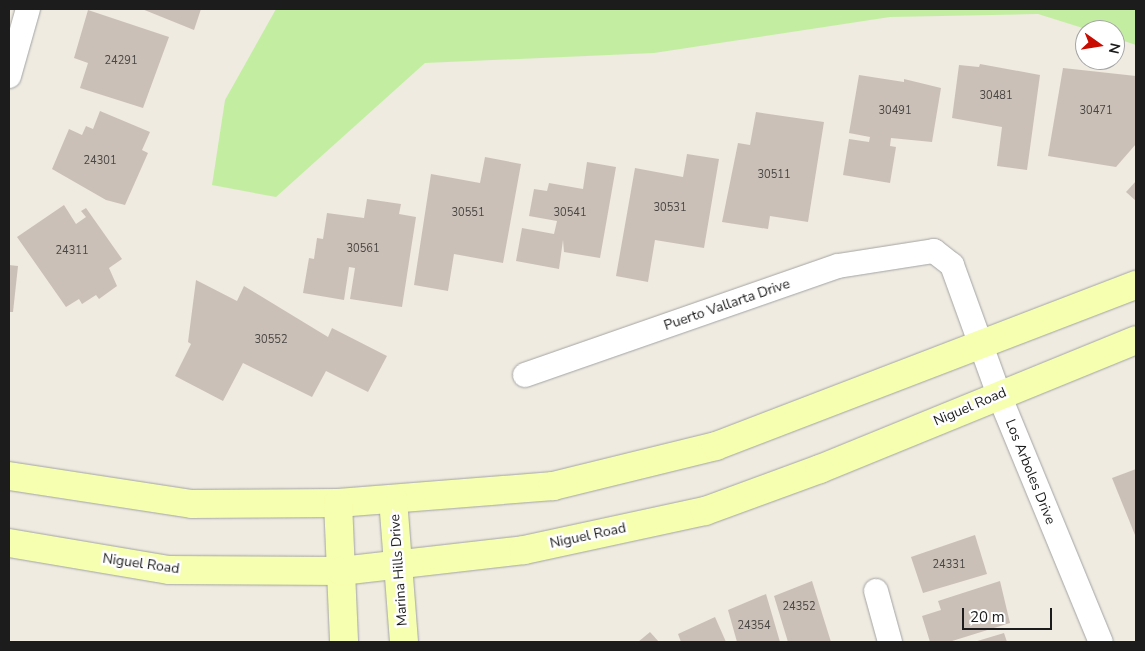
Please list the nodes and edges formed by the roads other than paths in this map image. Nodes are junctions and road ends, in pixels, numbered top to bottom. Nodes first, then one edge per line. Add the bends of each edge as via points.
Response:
1 (28, 9) edge
2 (9, 76) edge
3 (934, 251) joint
4 (1136, 285) edge
5 (1136, 340) edge
6 (979, 345) junction
7 (525, 375) dead end
8 (998, 395) junction
9 (9, 476) edge
10 (393, 499) junction
11 (338, 503) junction
12 (9, 543) edge
13 (402, 564) junction
14 (340, 571) junction
15 (876, 591) dead end
16 (344, 642) edge
17 (404, 642) edge
18 (890, 642) edge
19 (1101, 642) edge

1 - 2 street
3 - 6 street, Los Arboles Drive via 952,264
3 - 7 street, Puerto Vallarta Drive via 838,266
4 - 6 main road
5 - 8 main road, Niguel Road
6 - 8 street, Los Arboles Drive
6 - 10 main road via 716,446 553,486
8 - 13 main road, Niguel Road via 820,469 705,511 524,550
8 - 19 street, Los Arboles Drive
9 - 11 main road via 192,504
10 - 11 main road
10 - 13 main road, Marina Hills Drive
11 - 14 main road
12 - 14 main road, Niguel Road via 168,570
13 - 14 main road, Niguel Road
13 - 17 main road, Marina Hills Drive
14 - 16 main road
15 - 18 street

